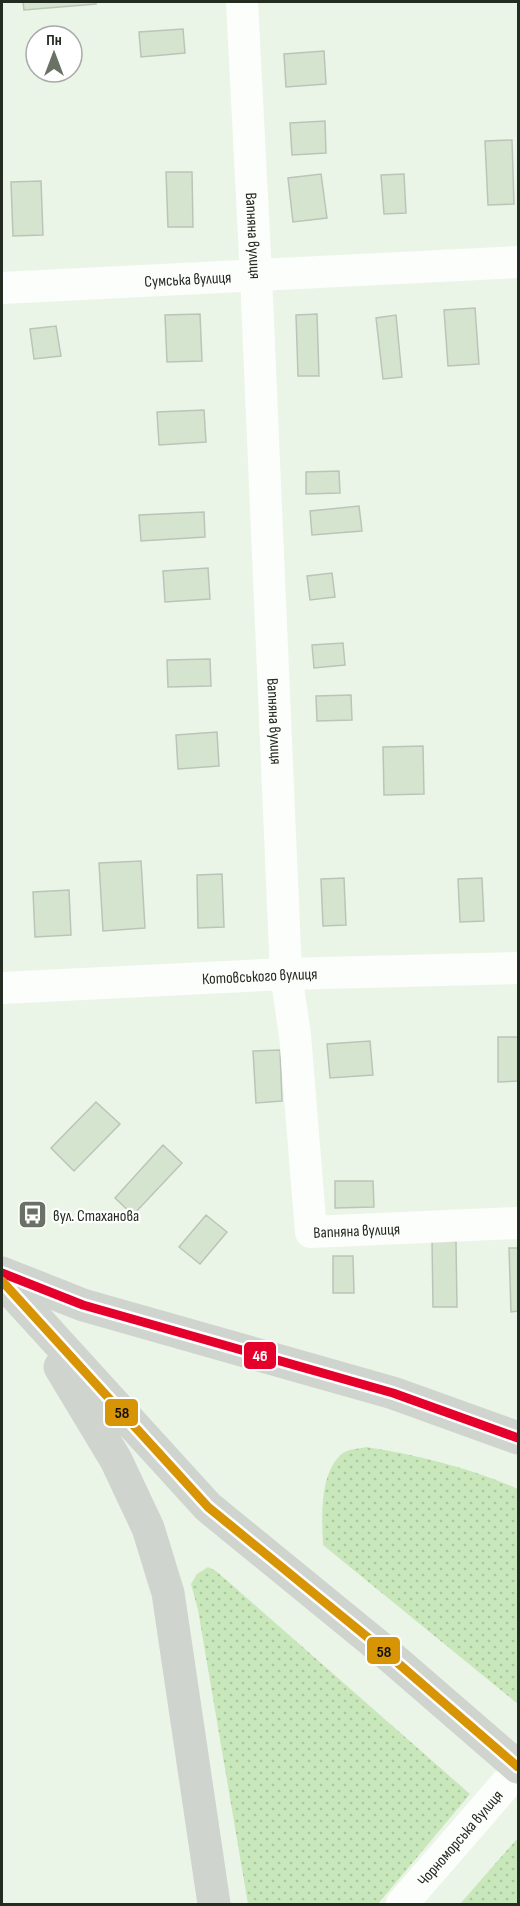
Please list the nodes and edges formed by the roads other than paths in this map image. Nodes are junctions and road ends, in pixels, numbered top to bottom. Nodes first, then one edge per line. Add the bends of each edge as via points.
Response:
1 (242, 2) edge
2 (519, 262) edge
3 (256, 275) junction
4 (2, 288) edge
5 (519, 968) edge
6 (286, 974) junction
7 (2, 988) edge
8 (519, 1223) edge
9 (2, 1273) edge
10 (2, 1283) edge
11 (519, 1438) edge
12 (519, 1768) edge
13 (214, 1905) edge
14 (402, 1905) edge

1 - 3 street, Вапняна вулиця
2 - 3 street, Сумська вулиця
3 - 4 street, Сумська вулиця
3 - 6 street, Вапняна вулиця
5 - 6 street, Котовського вулиця
6 - 7 street, Котовського вулиця
6 - 8 street, Вапняна вулиця via 295,1035 311,1232
9 - 11 main road via 83,1305 393,1394
10 - 12 main road via 208,1507
10 - 13 main road via 74,1389 116,1460 148,1528 168,1593
12 - 14 street, Чорноморська вулиця

